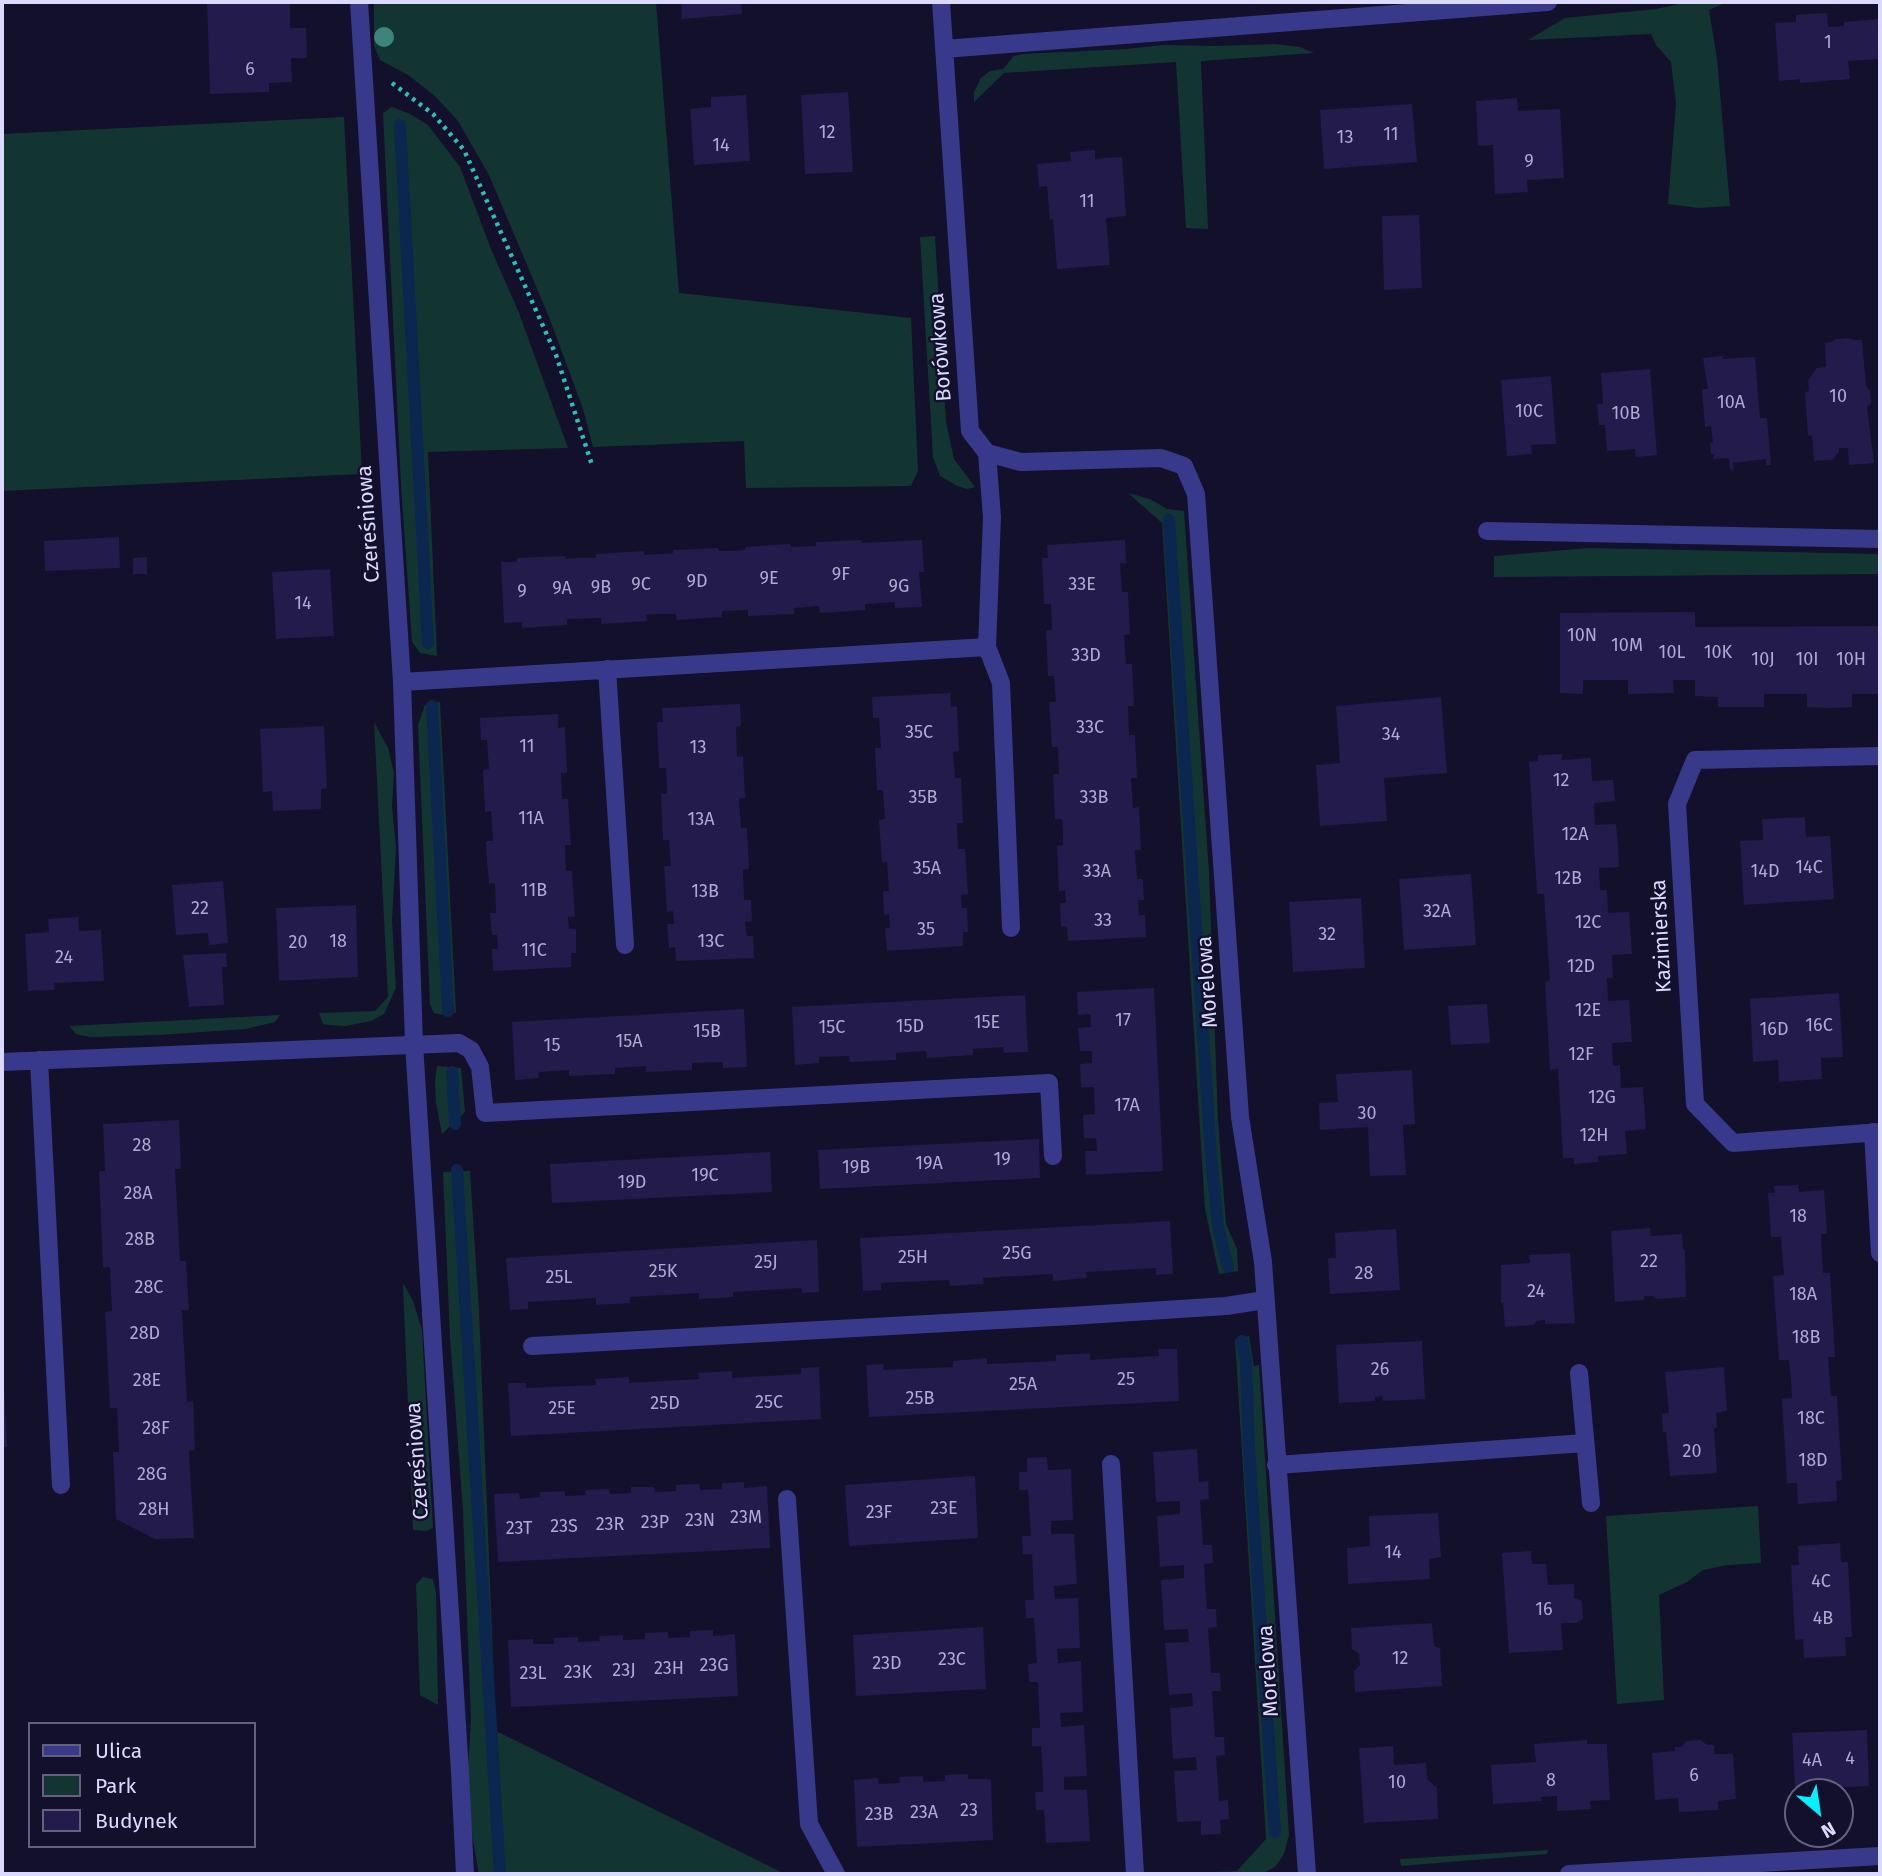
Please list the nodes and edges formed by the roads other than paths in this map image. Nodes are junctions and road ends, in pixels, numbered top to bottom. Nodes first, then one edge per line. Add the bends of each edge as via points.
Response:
1 (359, 2) edge
2 (941, 2) edge
3 (1548, 2) edge
4 (944, 49) junction
5 (988, 453) junction
6 (1487, 531) dead end
7 (1880, 539) edge
8 (987, 647) junction
9 (607, 669) junction
10 (402, 682) junction
11 (1880, 755) edge
12 (1011, 928) dead end
13 (625, 945) dead end
14 (414, 1044) junction
15 (39, 1060) junction
16 (2, 1062) edge
17 (1877, 1132) edge
18 (1053, 1156) dead end
19 (1880, 1253) edge
20 (1265, 1300) junction
21 (532, 1346) dead end
22 (1579, 1373) dead end
23 (1585, 1443) junction
24 (1111, 1464) dead end
25 (1276, 1465) junction
26 (61, 1485) dead end
27 (787, 1499) dead end
28 (1591, 1503) dead end
29 (1880, 1856) edge
30 (465, 1874) edge
31 (836, 1874) edge
32 (1135, 1874) edge
33 (1307, 1874) edge
34 (1569, 1874) edge

1 - 10 street, Czereśniowa
2 - 4 street, Borówkowa
3 - 4 street
4 - 5 street, Borówkowa via 970,430
5 - 8 street via 992,517
5 - 20 street, Morelowa via 1021,462 1161,458 1184,466 1196,494 1240,1117
6 - 7 street
8 - 9 street
8 - 12 street via 1001,683
9 - 10 street
9 - 13 street
10 - 14 street, Czereśniowa
11 - 17 street, Kazimierska via 1695,760 1677,804 1695,1104 1732,1143
14 - 15 street
14 - 18 street via 459,1042 471,1050 480,1067 485,1113 1049,1083
14 - 30 street, Czereśniowa
15 - 16 street
15 - 26 street
17 - 19 street, Kazimierska
20 - 21 street via 1057,1317
20 - 25 street, Morelowa
22 - 23 street
23 - 25 street
23 - 28 street
24 - 32 street
25 - 33 street, Morelowa
27 - 31 street via 810,1824
29 - 34 street

